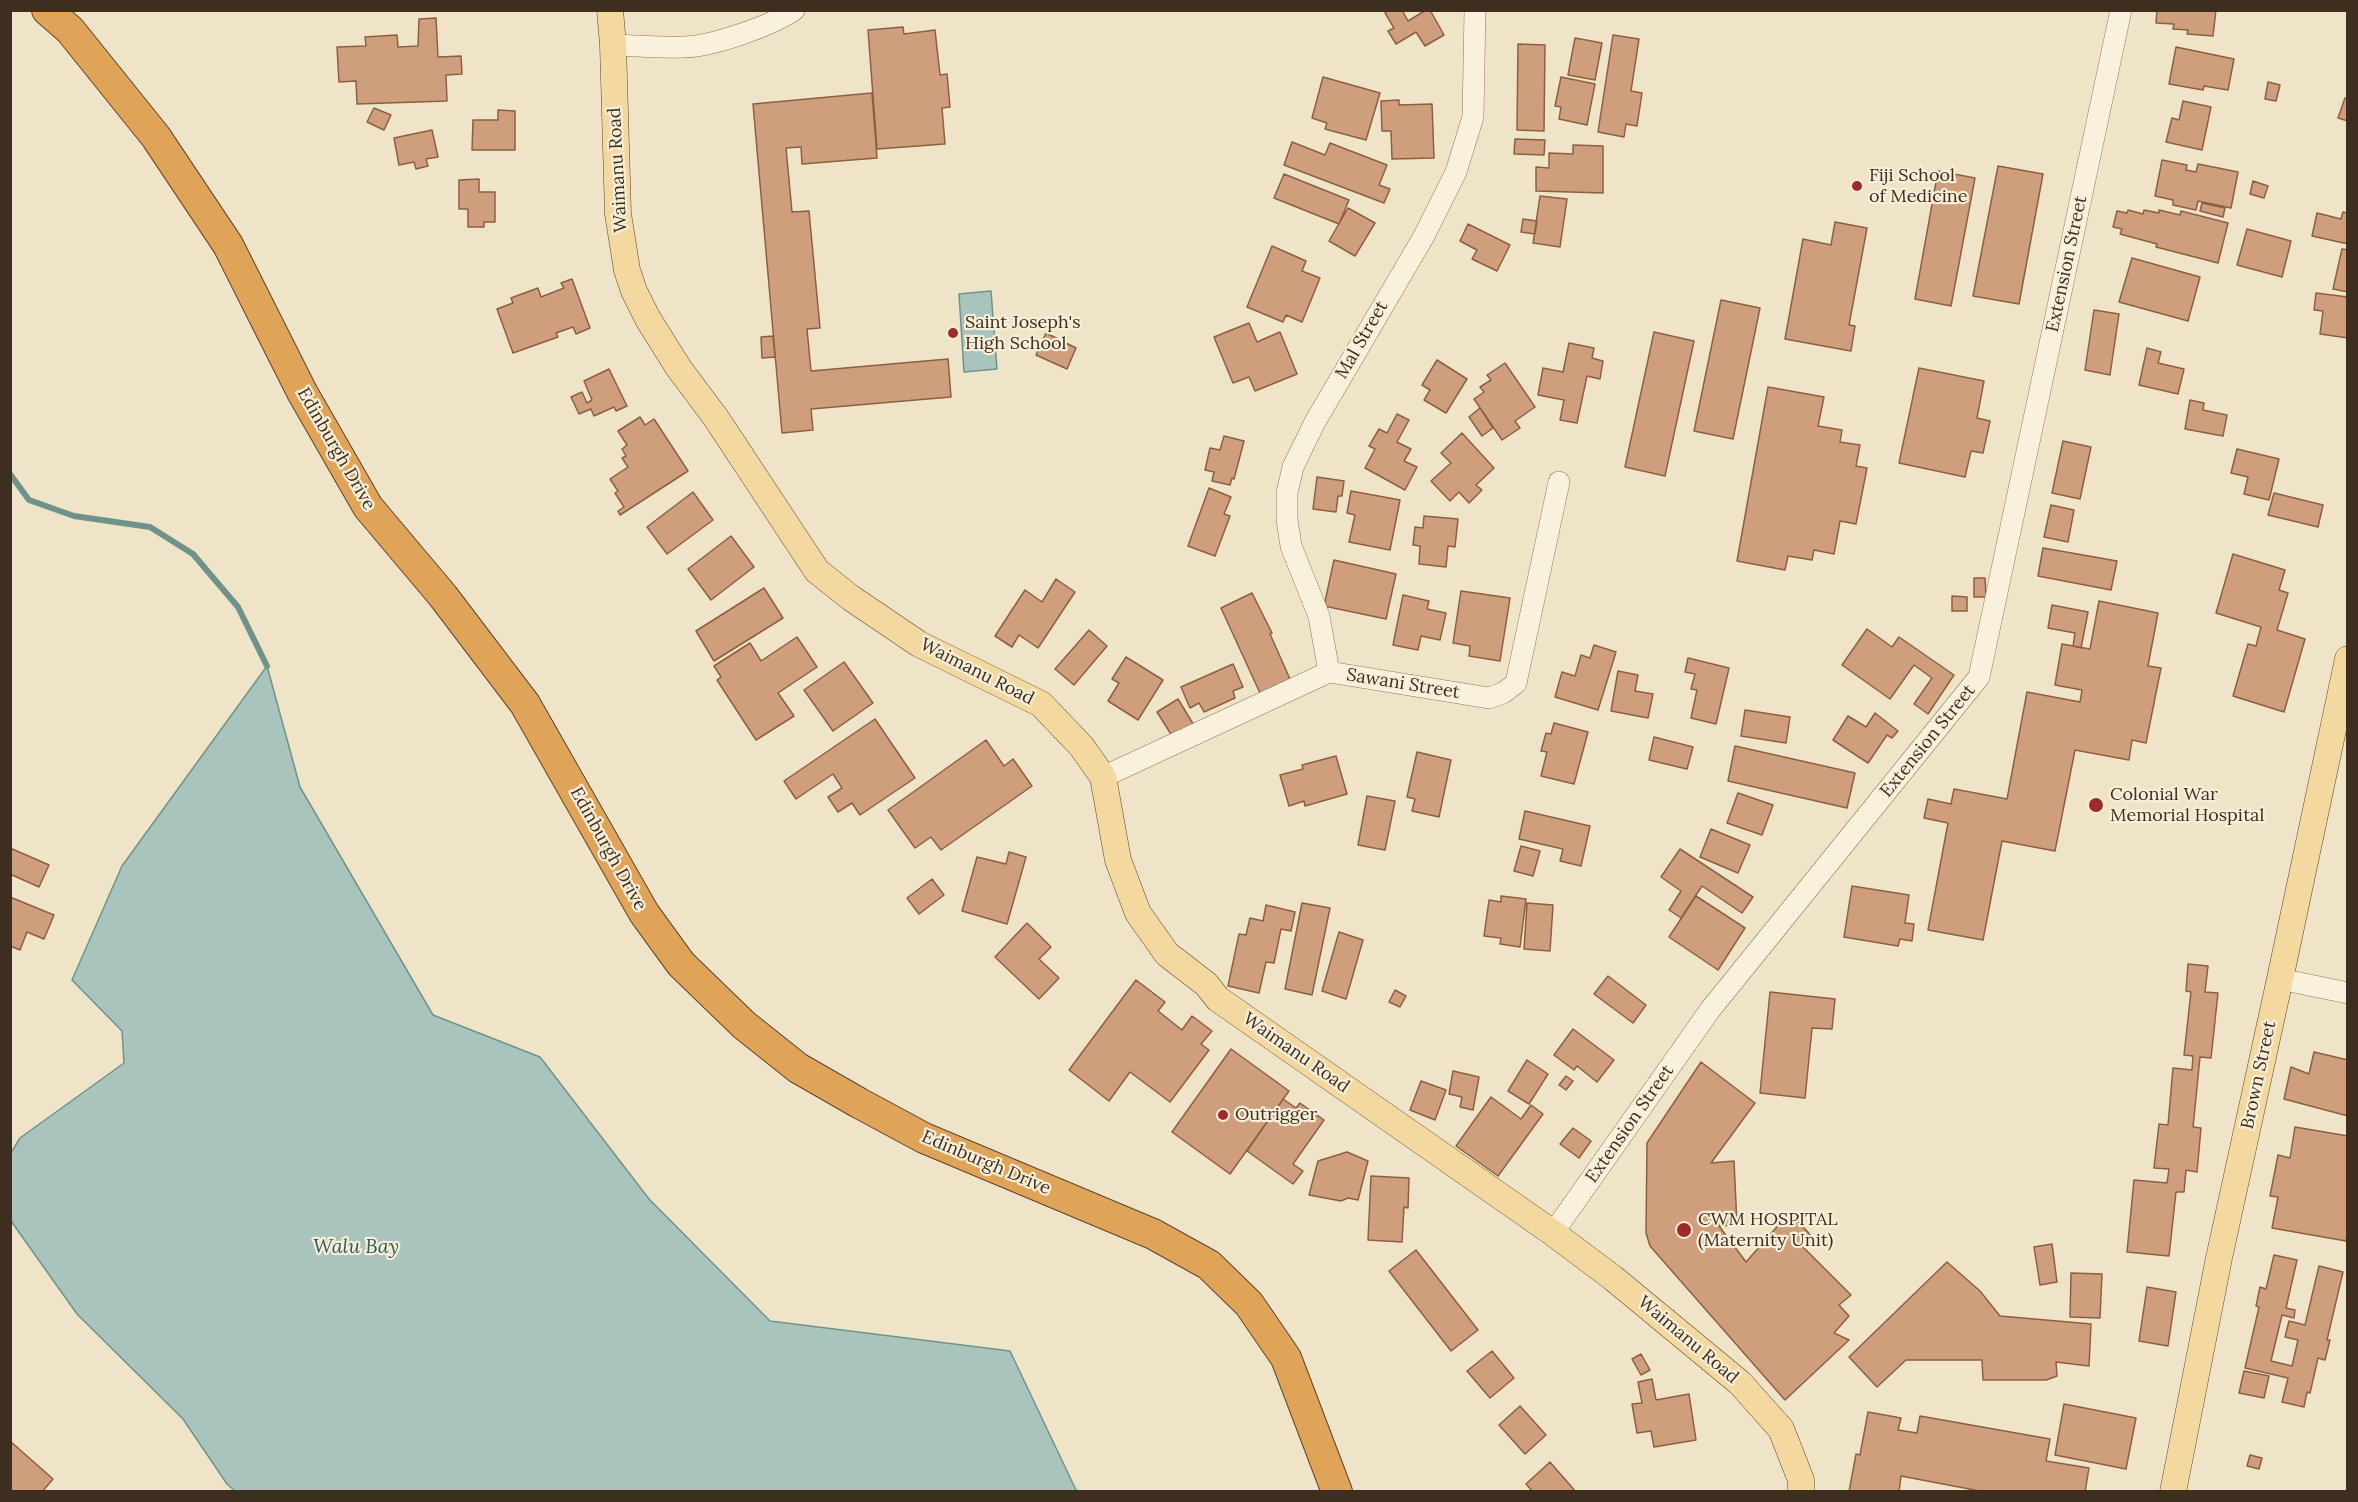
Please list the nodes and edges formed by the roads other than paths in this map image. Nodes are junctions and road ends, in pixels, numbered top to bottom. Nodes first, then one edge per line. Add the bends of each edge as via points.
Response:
1 (47, 10) edge
2 (610, 10) edge
3 (794, 10) edge
4 (1474, 10) edge
5 (2121, 10) edge
6 (613, 45) junction
7 (1559, 482) dead end
8 (2348, 659) edge
9 (1329, 672) junction
10 (1103, 777) junction
11 (2280, 980) junction
12 (2348, 993) edge
13 (1553, 1233) junction
14 (1337, 1491) edge
15 (1801, 1491) edge
16 (2173, 1491) edge

1 - 14 highway, Edinburgh Drive via 70,30 156,137 228,245 302,392 368,507 443,596 525,704 644,913 681,964 744,1025 798,1068 828,1086 924,1138 1153,1234 1209,1265 1249,1304 1286,1358
2 - 6 main road, Waimanu Road
3 - 6 street via 765,25 686,47
4 - 9 street, Mal Street via 1473,117 1456,172 1424,236 1315,422 1293,467 1287,493 1292,546 1319,616
5 - 13 street, Extension Street via 1979,677 1710,1010
6 - 10 main road, Waimanu Road via 618,214 627,270 648,318 678,367 817,571 919,644 1041,704 1082,747
7 - 9 street, Sawani Street via 1516,683 1489,698
8 - 11 main road, Brown Street
9 - 10 street, Sawani Street
10 - 13 main road, Waimanu Road via 1118,860 1138,914 1167,954 1206,984 1218,999
11 - 12 street
11 - 16 main road, Brown Street via 2218,1258
13 - 15 main road, Waimanu Road via 1740,1383 1781,1429 1801,1480

